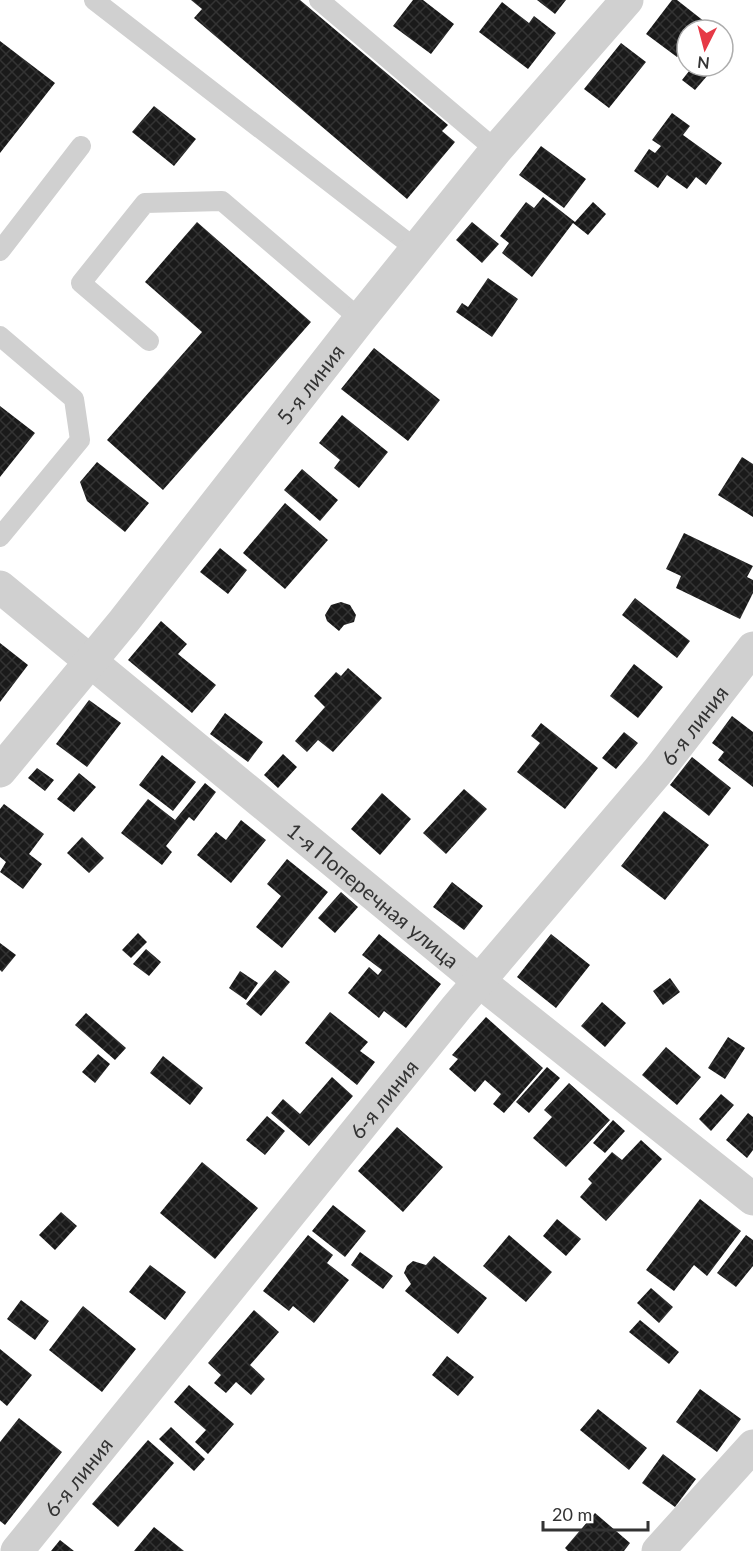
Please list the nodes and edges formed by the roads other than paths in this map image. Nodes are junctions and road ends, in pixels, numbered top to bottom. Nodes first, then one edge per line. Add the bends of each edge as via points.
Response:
1 (94, 0) edge
2 (319, 0) edge
3 (627, 0) edge
4 (81, 146) dead end
5 (496, 150) junction
6 (416, 249) junction
7 (0, 250) edge
8 (360, 319) junction
9 (0, 336) edge
10 (149, 341) dead end
11 (0, 537) edge
12 (0, 587) edge
13 (753, 648) edge
14 (89, 662) junction
15 (0, 771) edge
16 (479, 981) junction
17 (753, 1199) edge
18 (753, 1446) edge
19 (17, 1551) edge
20 (658, 1551) edge

1 - 6 lane
2 - 5 lane
3 - 5 street, 5-я линия
4 - 7 lane
5 - 6 street, 5-я линия
6 - 8 street, 5-я линия
8 - 10 lane via 222,201 145,203 81,283
8 - 14 street, 5-я линия
9 - 11 lane via 74,399 81,440
12 - 14 street, 1-я Поперечная улица
13 - 16 street, 6-я линия via 657,772
14 - 15 street, 5-я линия
14 - 16 street, 1-я Поперечная улица
16 - 17 street, 1-я Поперечная улица
16 - 19 street, 6-я линия
18 - 20 street

